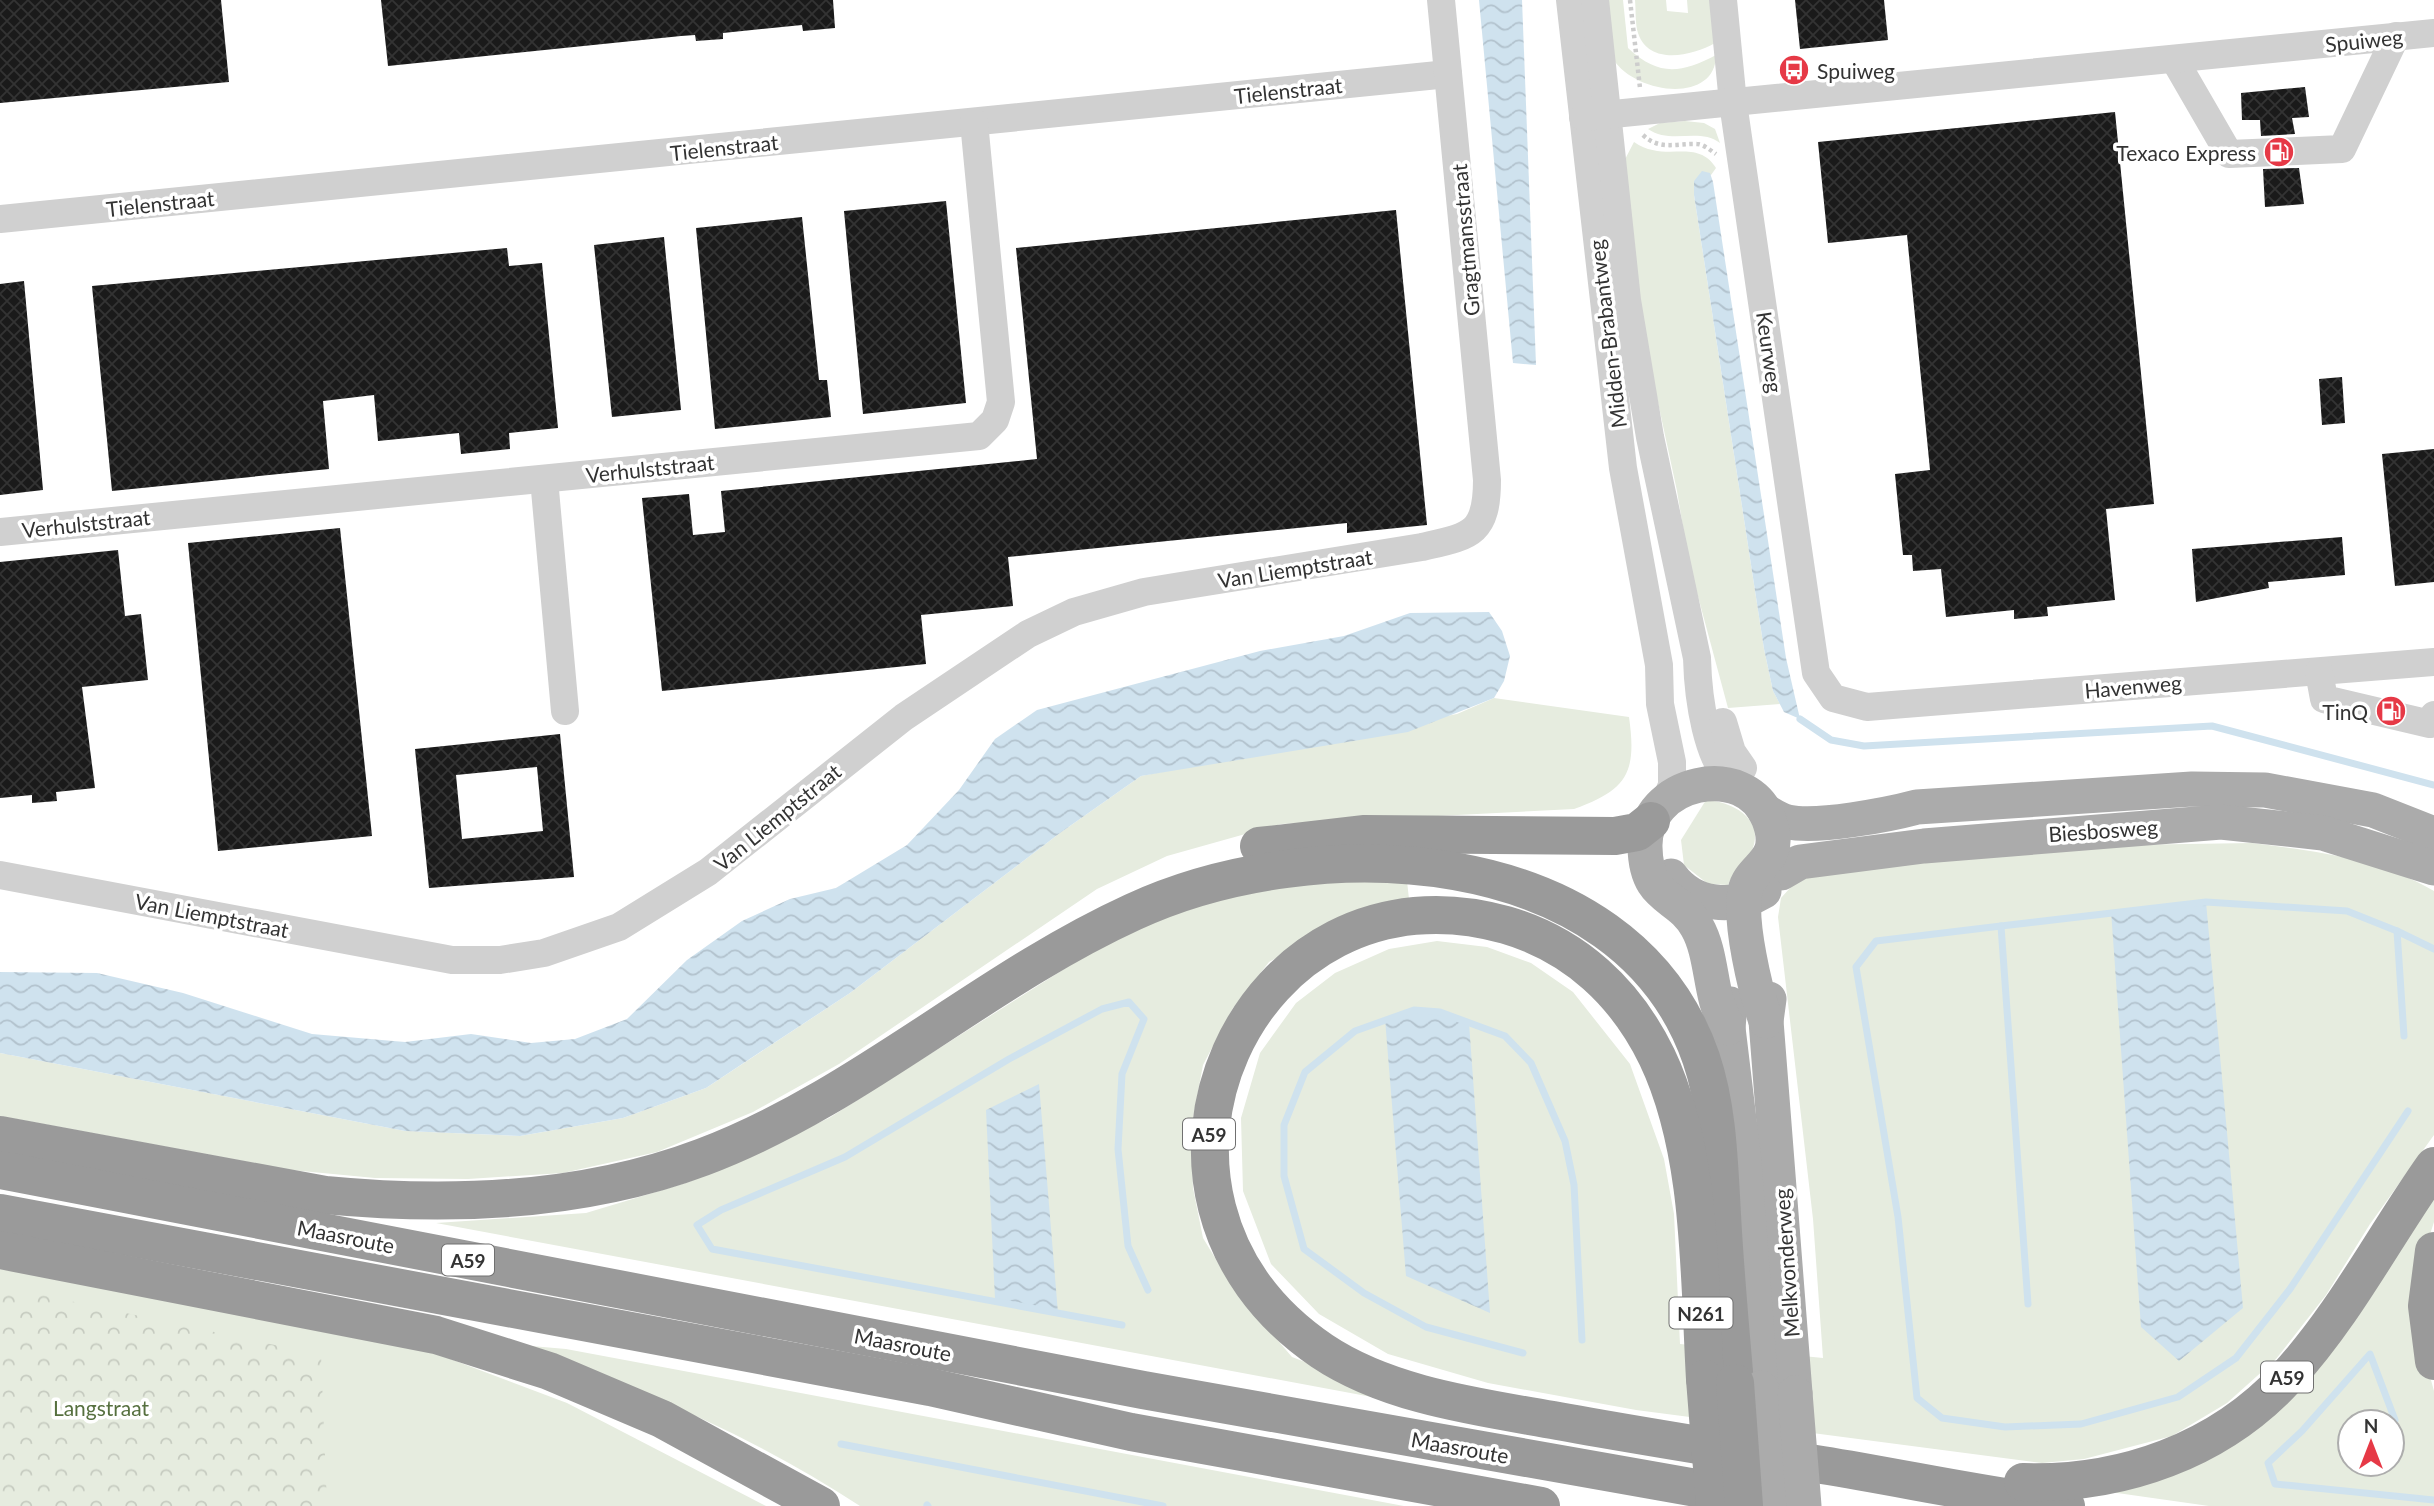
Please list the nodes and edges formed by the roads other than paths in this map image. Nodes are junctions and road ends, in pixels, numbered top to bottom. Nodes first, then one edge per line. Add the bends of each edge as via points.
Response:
1 (1441, 0) edge
2 (1570, 0) edge
3 (1595, 0) edge
4 (1723, 0) edge
5 (2434, 33) edge
6 (2396, 36) junction
7 (2174, 58) junction
8 (1448, 74) junction
9 (1733, 103) junction
10 (1596, 116) junction
11 (974, 122) junction
12 (0, 219) edge
13 (544, 479) junction
14 (1487, 480) joint
15 (0, 532) edge
16 (2434, 662) edge
17 (2319, 671) junction
18 (1833, 698) joint
19 (565, 710) dead end
20 (2434, 715) edge
21 (1740, 778) junction
22 (1668, 803) junction
23 (1778, 811) junction
24 (2434, 834) edge
25 (2431, 871) edge
26 (0, 875) edge
27 (1763, 889) junction
28 (1695, 908) junction
29 (971, 1004) junction
30 (0, 1135) edge
31 (2434, 1166) edge
32 (0, 1170) edge
33 (0, 1213) edge
34 (1697, 1247) joint
35 (0, 1250) edge
36 (2434, 1251) edge
37 (2434, 1361) edge
38 (1734, 1383) junction
39 (1869, 1472) junction
40 (821, 1506) edge
41 (1541, 1506) edge
42 (1715, 1506) edge
43 (1744, 1506) edge
44 (1770, 1506) edge
45 (1806, 1506) edge
46 (2066, 1506) edge

1 - 8 street, Gragtmansstraat
2 - 10 street, Midden-Brabantweg
3 - 10 street, Midden-Brabantweg
4 - 9 street, Keurweg
5 - 6 street, Spuiweg
6 - 7 street, Spuiweg
6 - 7 street via 2342,149 2229,154
7 - 9 street, Spuiweg
8 - 11 street, Tielenstraat
8 - 14 street, Gragtmansstraat
9 - 10 street, Spuiweg
9 - 18 street, Keurweg via 1816,673
10 - 21 street, Midden-Brabantweg via 1650,438 1697,658 1713,687
10 - 22 street, Midden-Brabantweg via 1623,468 1660,665 1673,700
11 - 12 street, Tielenstraat
11 - 13 street, Verhulststraat via 1001,402 995,420 979,436
13 - 15 street, Verhulststraat
13 - 19 street
14 - 26 street, Van Liemptstraat via 1487,508 1479,526 1457,539 1144,592 1074,612 1028,634 885,730 678,892 619,927 544,953 500,960 452,960
16 - 17 street, Havenweg
17 - 18 street, Havenweg via 1867,707
17 - 20 street via 2324,699 2430,724
21 - 22 main road via 1705,783
21 - 23 main road
22 - 28 main road via 1644,845 1651,880 1660,893
22 - 28 main road via 1686,803 1665,831 1663,851 1672,878 1688,893
22 - 29 highway via 1637,832 1615,836 1365,834 1299,839 1227,853 1156,878 1086,915 1028,954
23 - 24 main road, Biesbosweg via 1892,814 1917,807 2192,789 2266,790 2373,810
23 - 27 main road via 1789,851
23 - 27 main road via 1764,867 1748,882
25 - 27 main road, Biesbosweg via 2396,854 2323,833 2221,822 1924,846 1800,862
27 - 28 main road via 1723,904
27 - 45 main road, Melkvonderweg, bridge via 1757,996 1766,1021
28 - 38 main road, Melkvonderweg via 1717,1003 1728,1028 1744,1161
29 - 30 highway via 843,1089 755,1136 667,1169 548,1194 426,1202 325,1195
29 - 38 highway via 1132,912 1199,886 1276,869 1350,863 1435,869 1490,880 1564,906 1616,937 1655,974 1701,1059 1718,1149
31 - 39 highway, A59 via 2287,1377 2256,1407 2202,1442 2150,1466 2059,1483
32 - 45 highway, Maasroute / A59 via 1143,1390
33 - 41 highway, Maasroute / A59 via 930,1387 1131,1432
34 - 38 highway, N261
34 - 39 highway, A59 via 1685,1145 1658,1058 1618,995 1585,963 1526,931 1490,921 1436,916 1392,920 1338,939 1270,990 1249,1018 1223,1069 1212,1108 1208,1149 1225,1234 1251,1286 1286,1324 1327,1354 1394,1384 1437,1397 1686,1444
35 - 40 highway via 436,1335 549,1371 662,1419
36 - 37 highway via 2427,1306
38 - 42 highway, N261, bridge
38 - 43 highway, N261, bridge
38 - 44 main road, Melkvonderweg, bridge
39 - 46 highway, A59

